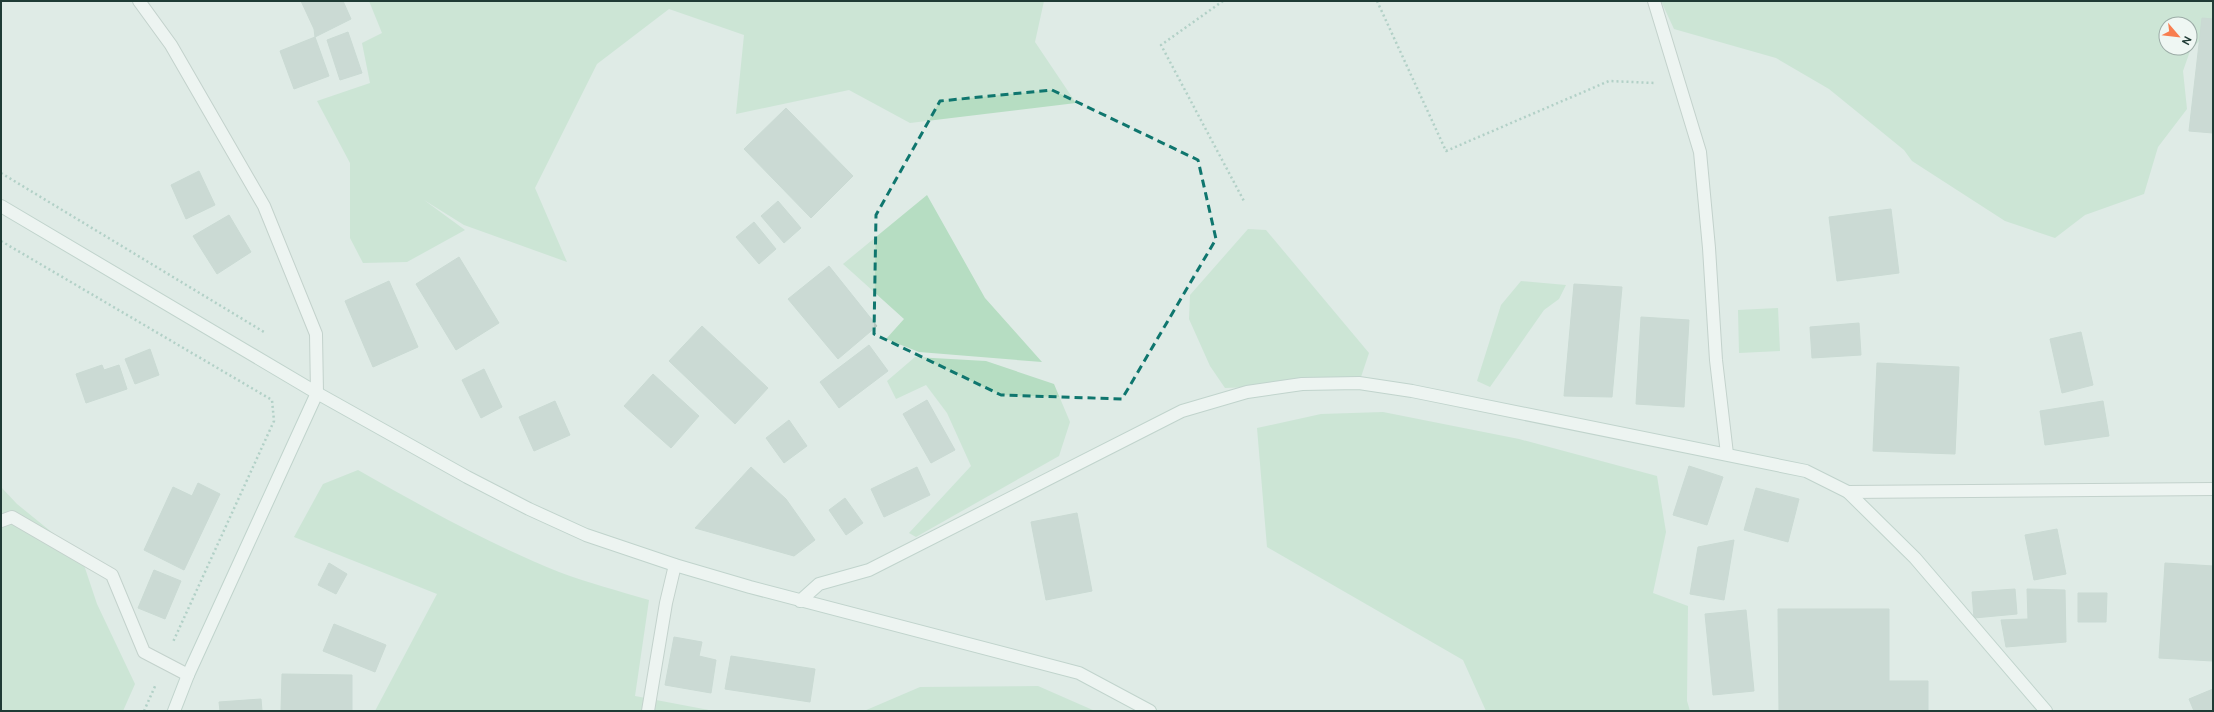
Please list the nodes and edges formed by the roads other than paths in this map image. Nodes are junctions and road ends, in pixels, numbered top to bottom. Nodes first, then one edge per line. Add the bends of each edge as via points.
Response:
1 (139, 1) edge
2 (1654, 1) edge
3 (1, 206) edge
4 (317, 393) junction
5 (1727, 454) junction
6 (2213, 489) edge
7 (1848, 492) junction
8 (1, 521) edge
9 (675, 565) junction
10 (800, 601) junction
11 (188, 675) junction
12 (174, 711) edge
13 (648, 711) edge
14 (1150, 711) edge
15 (2046, 711) edge

1 - 4 street via 170,45 264,206 316,334
2 - 5 street via 1700,152 1716,360
3 - 4 street
4 - 9 street via 529,509 586,535
4 - 11 street
5 - 7 street via 1806,471
5 - 10 street via 1412,391 1359,383 1302,384 1246,392 1182,411 869,570 819,584
6 - 7 street
7 - 15 street via 1914,558
8 - 11 street via 12,518 112,575 144,652
9 - 10 street
9 - 13 street
10 - 14 street via 1079,673
11 - 12 street

